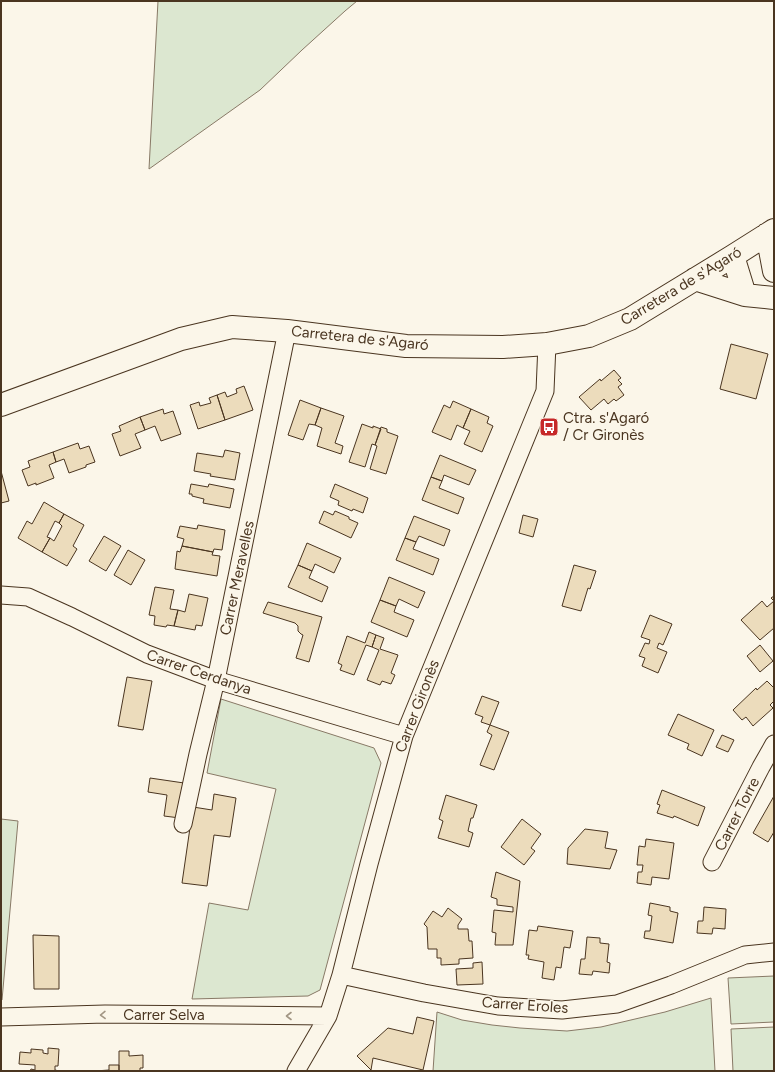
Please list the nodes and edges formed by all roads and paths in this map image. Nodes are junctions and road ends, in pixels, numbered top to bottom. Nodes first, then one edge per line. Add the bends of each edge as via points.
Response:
1 (771, 232) edge
2 (738, 253) junction
3 (774, 269) edge
4 (695, 279) junction
5 (746, 295) junction
6 (774, 298) edge
7 (288, 330) junction
8 (547, 344) junction
9 (1, 405) edge
10 (1, 595) edge
11 (216, 680) junction
12 (404, 736) junction
13 (774, 744) edge
14 (183, 824) dead end
15 (712, 862) dead end
16 (774, 952) edge
17 (342, 975) junction
18 (328, 1016) junction
19 (1, 1017) edge
20 (296, 1071) edge

1 - 2 street, Carretera de s'Agaró
1 - 3 street
2 - 3 street
2 - 4 street, Carretera de s'Agaró
2 - 5 street
4 - 5 street
4 - 8 street, Carretera de s'Agaró via 630,319 588,336
5 - 6 street
7 - 8 street, Carretera de s'Agaró via 406,346
7 - 9 street, Carretera de s'Agaró via 232,327 181,339
7 - 11 street, Carrer Meravelles
8 - 12 street, Carrer Gironès via 545,391
10 - 11 street, Carrer Cerdanya via 28,597 147,654
11 - 12 street, Carrer Cerdanya
11 - 14 street, Carrer Meravelles
12 - 17 street, Carrer Gironès via 368,864
13 - 15 street, Carrer Torre
16 - 17 street, Carrer Eroles via 745,955 617,1004 562,1010 498,1006
17 - 18 street, Carrer Gironès
18 -> 19 street, Carrer Selva via 105,1014
18 - 20 street, Carrer Gironès

